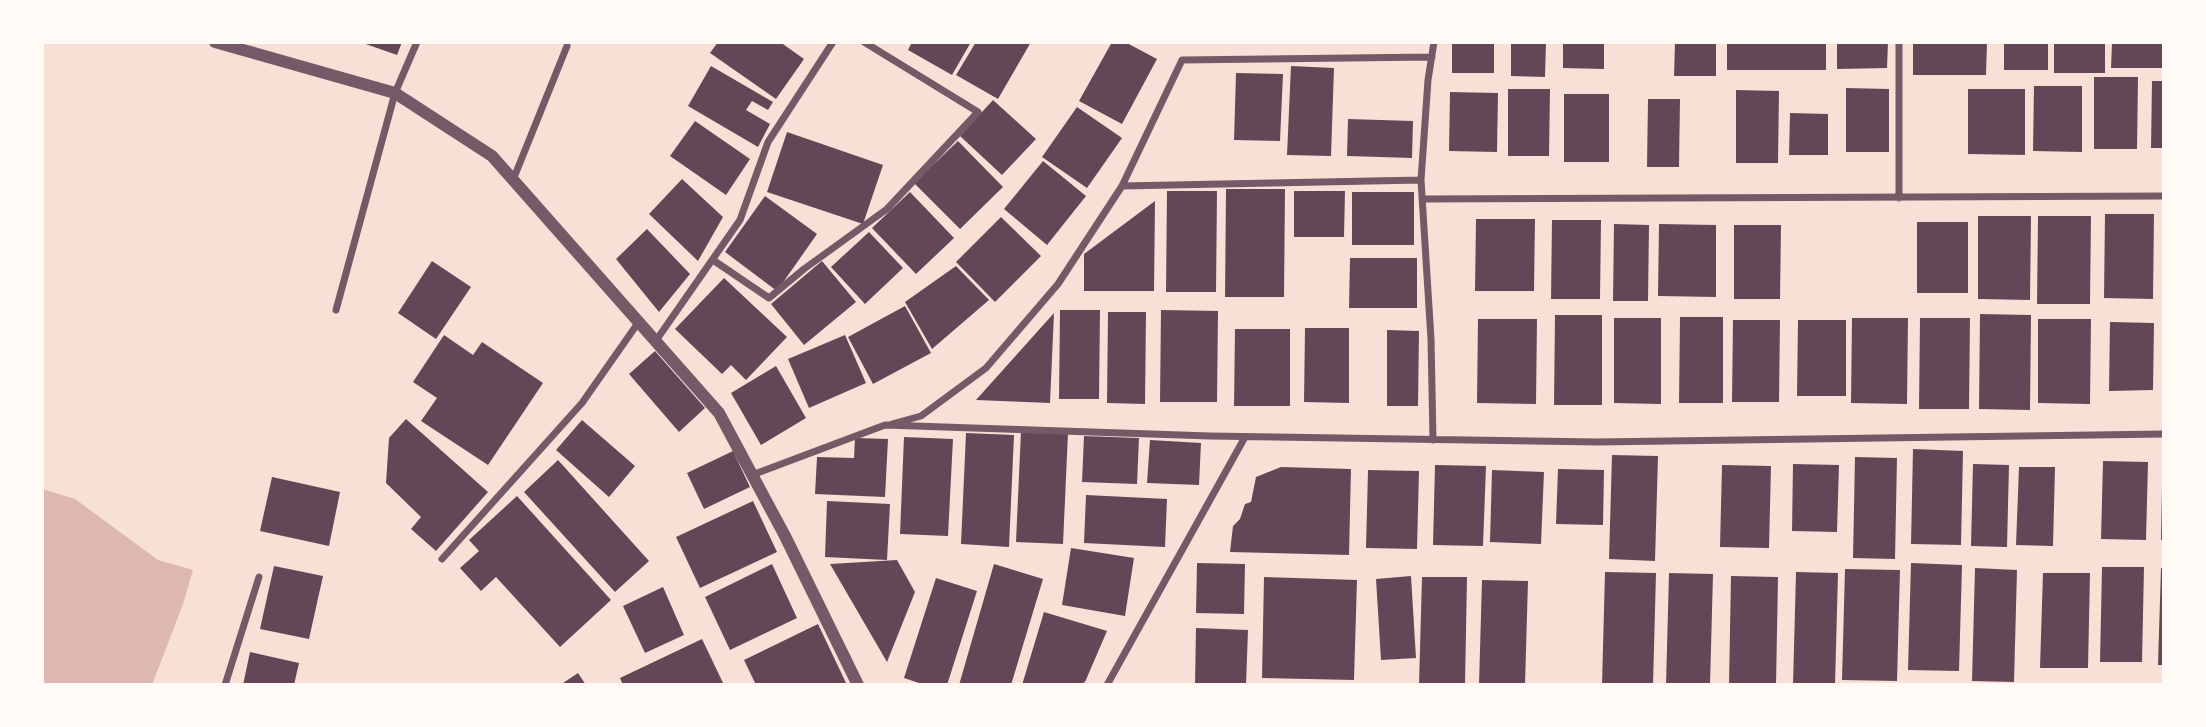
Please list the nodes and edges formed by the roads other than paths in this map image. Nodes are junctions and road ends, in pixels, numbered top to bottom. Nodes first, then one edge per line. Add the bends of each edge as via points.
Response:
1 (215, 42) edge
2 (417, 42) edge
3 (833, 42) edge
4 (864, 42) edge
5 (1434, 42) edge
6 (1899, 42) edge
7 (567, 46) dead end
8 (1432, 57) junction
9 (395, 93) junction
10 (513, 180) junction
11 (1420, 180) junction
12 (1122, 186) junction
13 (2164, 196) edge
14 (1899, 198) junction
15 (1422, 199) junction
16 (712, 260) junction
17 (336, 310) dead end
18 (638, 323) junction
19 (655, 342) junction
20 (885, 425) junction
21 (2164, 435) edge
22 (1245, 436) junction
23 (1433, 440) junction
24 (752, 475) junction
25 (442, 559) dead end
26 (259, 577) dead end
27 (225, 685) edge
28 (858, 685) edge
29 (1107, 685) edge

1 - 9 street
2 - 9 street
3 - 16 street via 768,142 740,220
4 - 16 street via 978,111 887,209 769,298
5 - 8 street
6 - 14 street
7 - 10 street
8 - 11 street
8 - 12 street via 1182,60
9 - 10 street via 492,156
9 - 17 street
10 - 18 street
11 - 12 street
11 - 15 street
12 - 20 street via 1058,284 986,368 921,416
13 - 14 street
14 - 15 street
15 - 23 street via 1432,339
16 - 19 street
18 - 19 street
18 - 25 street via 582,402
19 - 24 street via 719,413
20 - 22 street
20 - 24 street
21 - 23 street
22 - 23 street
22 - 29 street
24 - 28 street
26 - 27 street

